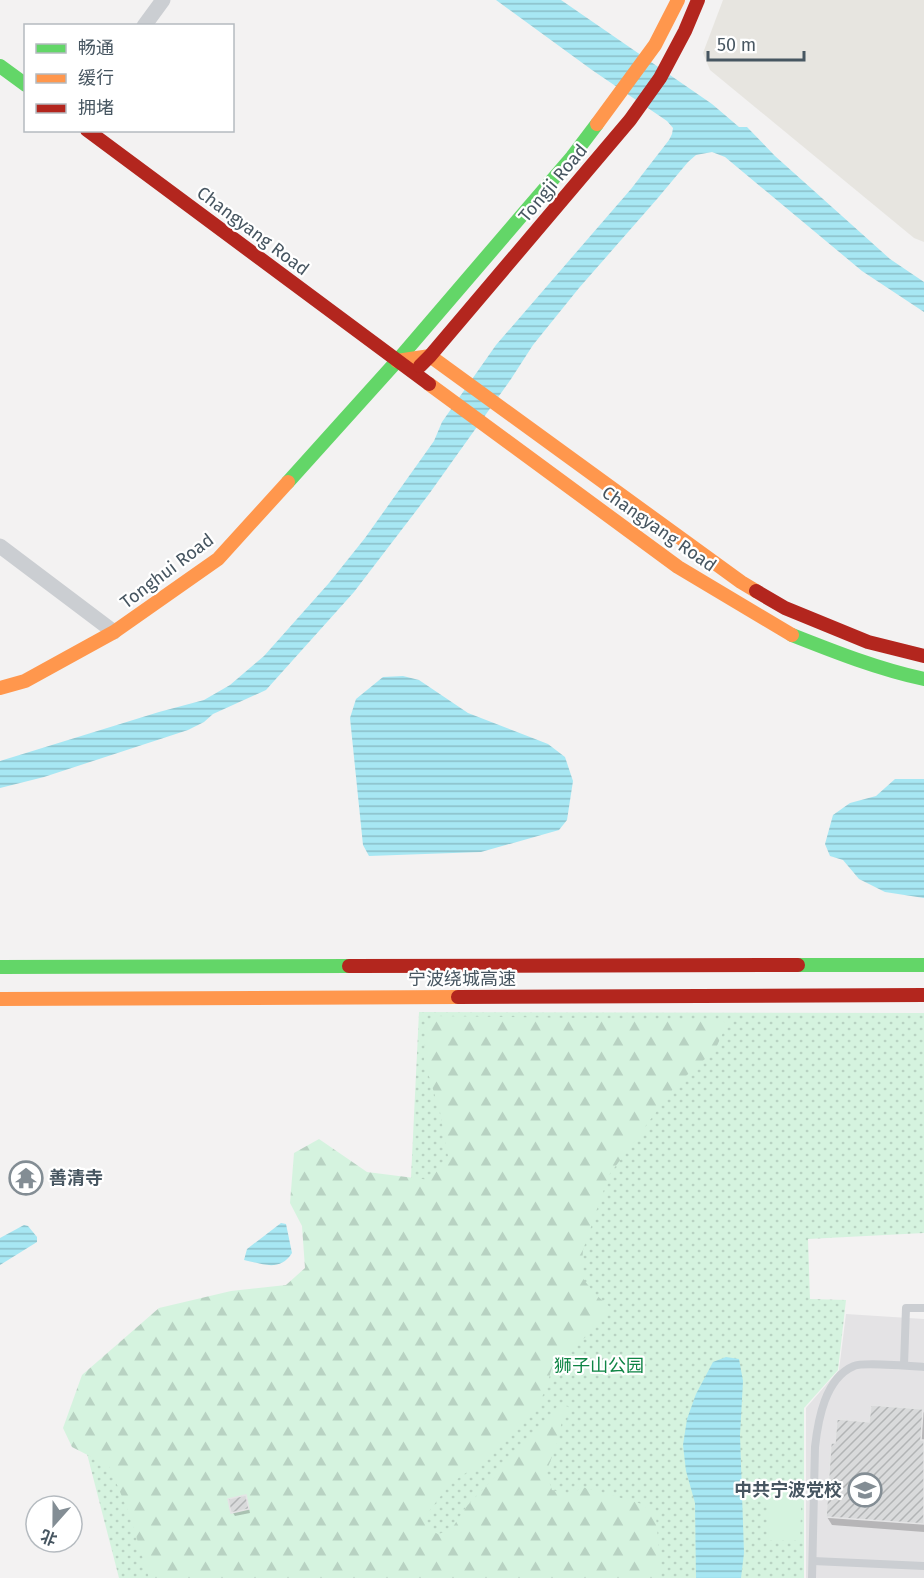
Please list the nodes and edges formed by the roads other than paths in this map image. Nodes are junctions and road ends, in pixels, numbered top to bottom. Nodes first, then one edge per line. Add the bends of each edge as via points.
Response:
1 (163, 0) edge
2 (678, 0) edge
3 (698, 0) edge
4 (145, 24) edge
5 (0, 66) edge
6 (24, 84) edge
7 (90, 132) edge
8 (430, 356) junction
9 (398, 361) junction
10 (413, 373) junction
11 (0, 546) edge
12 (114, 632) junction
13 (924, 656) edge
14 (924, 680) edge
15 (0, 688) edge
16 (924, 965) edge
17 (0, 967) edge
18 (924, 995) edge
19 (0, 999) edge
20 (924, 1308) edge
21 (904, 1365) junction
22 (924, 1367) edge
23 (813, 1561) junction
24 (924, 1566) edge
25 (812, 1578) edge

1 - 4 street
2 - 9 main road, Tongji Road via 652,49 572,157
3 - 8 main road, Tongji Road via 660,78 639,107
5 - 6 main road
7 - 9 main road, Changyang Road
8 - 9 main road
8 - 10 main road, Tongji Road
8 - 13 main road, Changyang Road via 741,582 784,608 868,642
9 - 10 main road, Changyang Road
9 - 12 main road, Tonghui Road via 218,559
10 - 14 main road, Changyang Road via 678,567 737,604 788,634
11 - 12 street
12 - 15 main road, Tonghui Road via 25,681
16 - 17 main road, 宁波绕城高速
18 - 19 main road, 宁波绕城高速
20 - 21 lane via 906,1308
21 - 22 lane
21 - 23 lane via 855,1365 832,1385 817,1427
23 - 24 lane
23 - 25 lane

